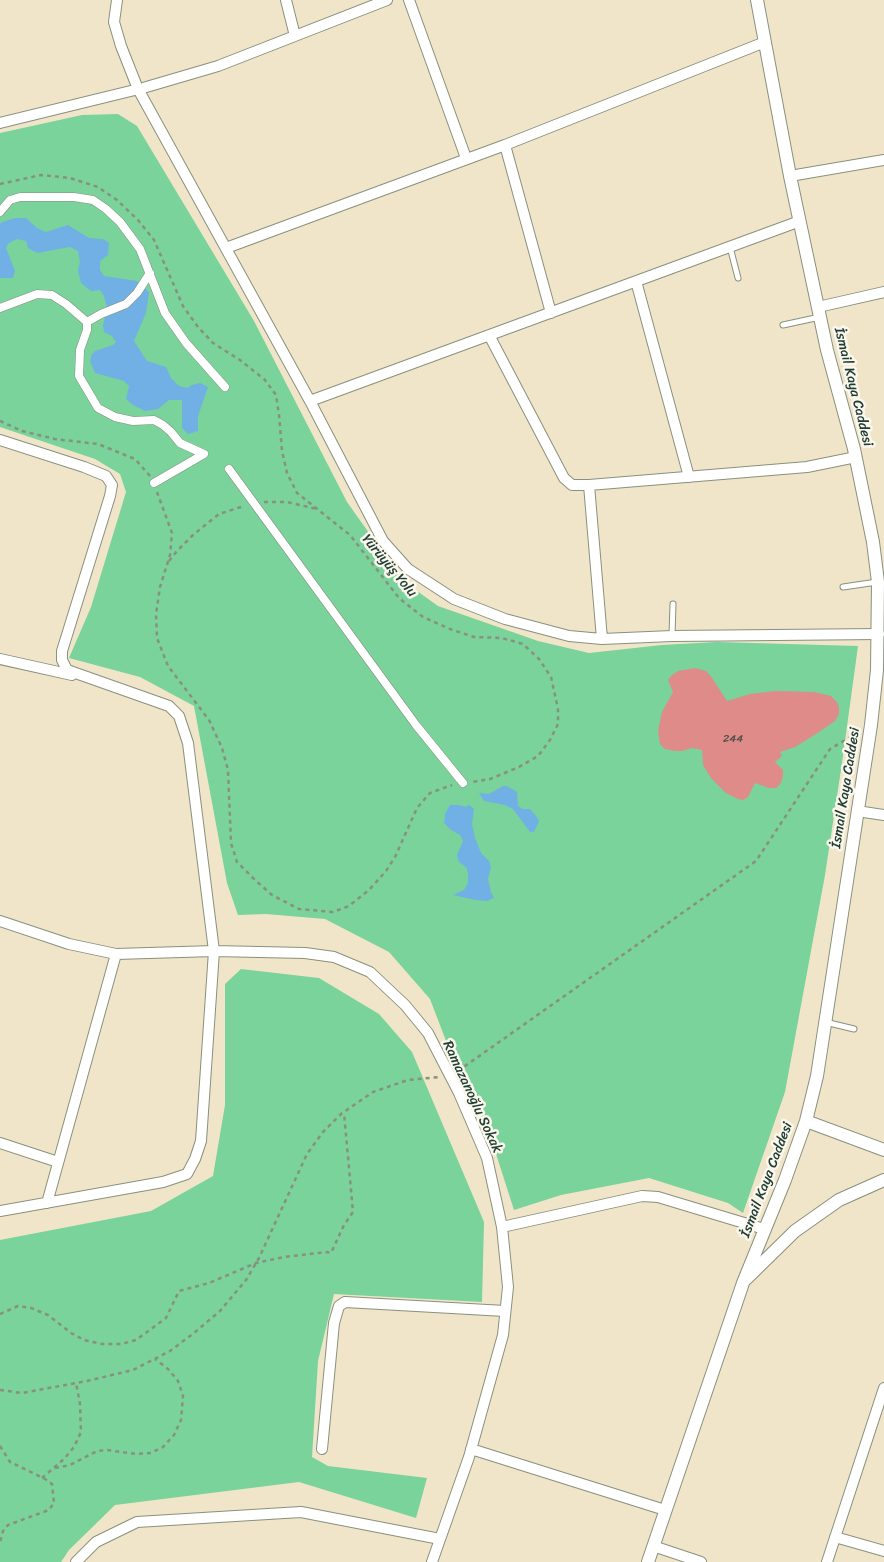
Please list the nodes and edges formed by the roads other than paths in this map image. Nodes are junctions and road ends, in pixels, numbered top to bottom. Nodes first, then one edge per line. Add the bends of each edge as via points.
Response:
1 (117, 0) edge
2 (286, 0) edge
3 (387, 0) edge
4 (409, 0) edge
5 (757, 0) edge
6 (295, 36) junction
7 (765, 42) junction
8 (138, 89) junction
9 (0, 123) edge
10 (505, 146) junction
11 (466, 158) junction
12 (884, 160) edge
13 (790, 176) junction
14 (0, 212) edge
15 (800, 221) junction
16 (730, 247) junction
17 (226, 248) junction
18 (150, 273) junction
19 (738, 278) dead end
20 (636, 282) junction
21 (884, 292) edge
22 (0, 308) edge
23 (819, 312) junction
24 (551, 313) junction
25 (87, 322) junction
26 (783, 325) dead end
27 (489, 335) junction
28 (225, 387) dead end
29 (310, 401) junction
30 (0, 440) edge
31 (856, 457) junction
32 (229, 469) dead end
33 (689, 477) junction
34 (154, 483) road end
35 (589, 485) junction
36 (880, 558) edge
37 (878, 582) junction
38 (843, 587) dead end
39 (673, 604) dead end
40 (879, 634) junction
41 (672, 636) junction
42 (602, 639) junction
43 (0, 659) edge
44 (881, 671) edge
45 (88, 678) junction
46 (463, 784) road end
47 (857, 811) junction
48 (884, 815) edge
49 (0, 921) edge
50 (214, 951) junction
51 (116, 954) junction
52 (826, 1022) junction
53 (854, 1029) dead end
54 (806, 1121) junction
55 (0, 1143) edge
56 (884, 1150) edge
57 (58, 1162) junction
58 (884, 1180) edge
59 (47, 1203) junction
60 (0, 1211) edge
61 (502, 1227) junction
62 (764, 1229) junction
63 (743, 1283) junction
64 (505, 1311) junction
65 (884, 1388) edge
66 (322, 1448) dead end
67 (471, 1449) junction
68 (665, 1510) junction
69 (835, 1537) junction
70 (440, 1539) junction
71 (653, 1546) junction
72 (884, 1551) edge
73 (76, 1562) edge
74 (432, 1562) edge
75 (648, 1562) edge
76 (701, 1562) edge
77 (827, 1562) edge

1 - 8 street via 114,22
2 - 6 street
3 - 6 street
4 - 11 street
5 - 7 street, İsmail Kaya Caddesi
6 - 8 street via 218,66
7 - 10 street
7 - 13 street, İsmail Kaya Caddesi
8 - 9 street
8 - 17 street
10 - 11 street
10 - 24 street
11 - 17 street
12 - 13 street
13 - 15 street, İsmail Kaya Caddesi
14 - 18 street via 10,200 20,197 93,200 120,222 140,249
15 - 16 street
15 - 23 street, İsmail Kaya Caddesi
16 - 19 lane
16 - 20 street
17 - 29 street
18 - 25 street via 126,304
18 - 28 street via 165,312 186,343
20 - 24 street
20 - 33 street
21 - 23 street
22 - 25 street via 37,294 52,295
23 - 26 lane
23 - 31 street, İsmail Kaya Caddesi
24 - 27 street
25 - 34 street via 80,350 79,376 98,408 115,417 133,421 154,420 180,443 204,454
27 - 29 street
27 - 35 street via 564,478 572,485
29 - 42 street via 383,542 408,569 454,599 505,619 569,636
30 - 45 street via 84,467 106,476 112,485 62,651 67,670
31 - 33 street via 807,467
31 - 36 street, İsmail Kaya Caddesi
32 - 46 street via 416,725
33 - 35 street
35 - 42 street
36 - 37 street, İsmail Kaya Caddesi
37 - 38 lane
37 - 40 street, İsmail Kaya Caddesi
39 - 41 lane
40 - 41 street
40 - 44 street, İsmail Kaya Caddesi
41 - 42 street
43 - 45 street
44 - 47 street, İsmail Kaya Caddesi
45 - 50 street via 169,706 179,716 188,743
47 - 48 street
47 - 52 street, İsmail Kaya Caddesi
49 - 51 street, Ramazanoğlu Sokak via 69,944
50 - 51 street, Ramazanoğlu Sokak
50 - 59 street via 201,1141 187,1174 164,1182
50 - 61 street, Ramazanoğlu Sokak via 305,952 334,957 370,972 405,1005 428,1034 487,1158
51 - 57 street
52 - 53 lane
52 - 54 street, İsmail Kaya Caddesi via 818,1076
54 - 56 street
54 - 62 street, İsmail Kaya Caddesi
55 - 57 street
57 - 59 street
58 - 63 street via 839,1200 795,1231
59 - 60 street
61 - 62 street via 642,1196 658,1197
61 - 64 street, Ramazanoğlu Sokak via 508,1287
62 - 63 street, İsmail Kaya Caddesi
63 - 68 street, İsmail Kaya Caddesi
64 - 66 street via 345,1302 339,1306 334,1323
64 - 67 street, Ramazanoğlu Sokak via 503,1335
65 - 69 street
67 - 68 street
67 - 70 street, Ramazanoğlu Sokak
68 - 71 street, İsmail Kaya Caddesi
69 - 72 street
69 - 77 street
70 - 73 street via 301,1512 137,1522 96,1542
70 - 74 street, Ramazanoğlu Sokak
71 - 75 street, İsmail Kaya Caddesi
71 - 76 street

